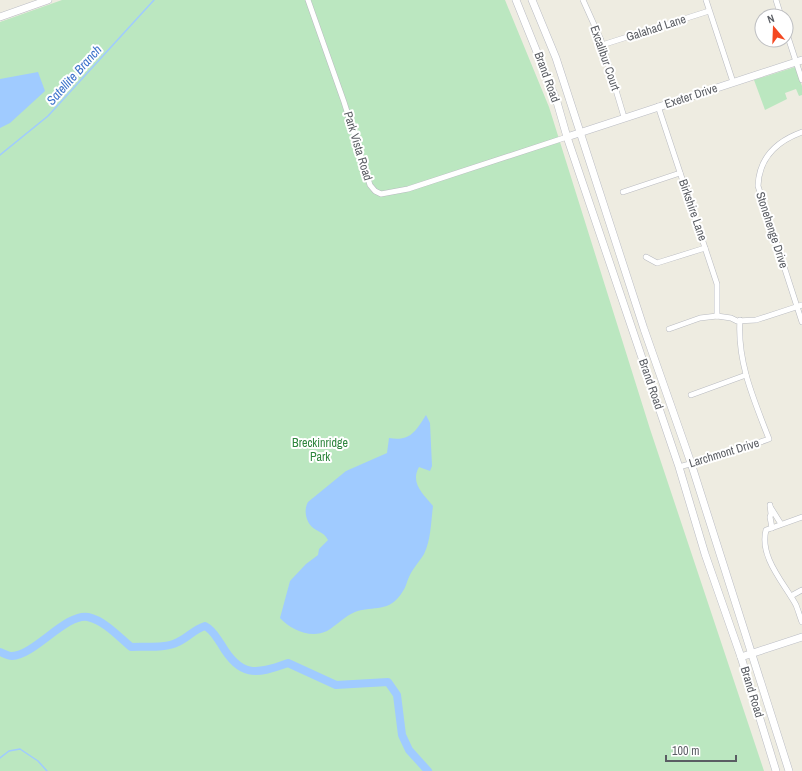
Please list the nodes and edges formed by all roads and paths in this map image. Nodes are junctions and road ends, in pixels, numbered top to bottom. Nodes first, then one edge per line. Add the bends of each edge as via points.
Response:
1 (48, 0) edge
2 (308, 0) edge
3 (516, 0) edge
4 (532, 0) edge
5 (583, 0) edge
6 (706, 0) edge
7 (536, 8) junction
8 (709, 11) junction
9 (522, 15) junction
10 (0, 17) edge
11 (602, 45) junction
12 (793, 48) edge
13 (799, 61) edge
14 (802, 80) edge
15 (733, 82) junction
16 (658, 106) junction
17 (624, 117) junction
18 (580, 132) junction
19 (802, 132) edge
20 (567, 136) junction
21 (680, 173) junction
22 (623, 192) dead end
23 (705, 248) junction
24 (646, 257) dead end
25 (799, 306) edge
26 (717, 316) junction
27 (740, 320) junction
28 (802, 322) edge
29 (669, 329) dead end
30 (746, 375) junction
31 (691, 395) dead end
32 (691, 463) junction
33 (679, 467) junction
34 (802, 517) edge
35 (781, 524) junction
36 (772, 528) junction
37 (802, 590) edge
38 (791, 596) junction
39 (802, 622) edge
40 (802, 637) edge
41 (752, 653) junction
42 (741, 657) junction
43 (776, 771) edge
44 (789, 771) edge

1 - 10 main road
2 - 20 street, Park Vista Road via 370,184 375,191 381,194 412,188
3 - 9 main road, Brand Road
4 - 7 main road, Brand Road
5 - 11 street, Excalibur Court
6 - 8 street
7 - 9 main road
7 - 18 main road, Brand Road via 556,58
8 - 11 street, Galahad Lane
8 - 15 street
9 - 20 main road, Brand Road via 557,102
11 - 17 street, Excalibur Court
12 - 13 street
13 - 14 street
13 - 15 main road, Exeter Drive
15 - 16 main road, Exeter Drive
16 - 17 main road, Exeter Drive
16 - 21 street, Birkshire Lane
17 - 18 main road, Exeter Drive
18 - 20 main road, Exeter Drive
18 - 32 main road, Brand Road
19 - 25 street, Stonehenge Drive via 774,147 766,157 759,179 761,196
20 - 33 main road, Brand Road
21 - 22 street
21 - 23 street, Birkshire Lane
23 - 24 street via 657,263
23 - 26 street, Birkshire Lane via 717,284
25 - 27 street via 756,320
25 - 28 street, Stonehenge Drive
26 - 27 street
26 - 29 street via 700,318
27 - 30 street via 738,340
30 - 31 street
30 - 32 street, Larchmont Drive via 769,439
32 - 33 street, Larchmont Drive
32 - 41 main road, Brand Road
33 - 42 main road, Brand Road via 705,554
34 - 35 street
35 - 36 street
35 - 36 street via 770,505
36 - 38 street via 766,530 764,536 766,547 776,573
37 - 38 street
38 - 39 street
40 - 41 main road
41 - 42 main road
41 - 44 main road, Brand Road
42 - 43 main road, Brand Road

